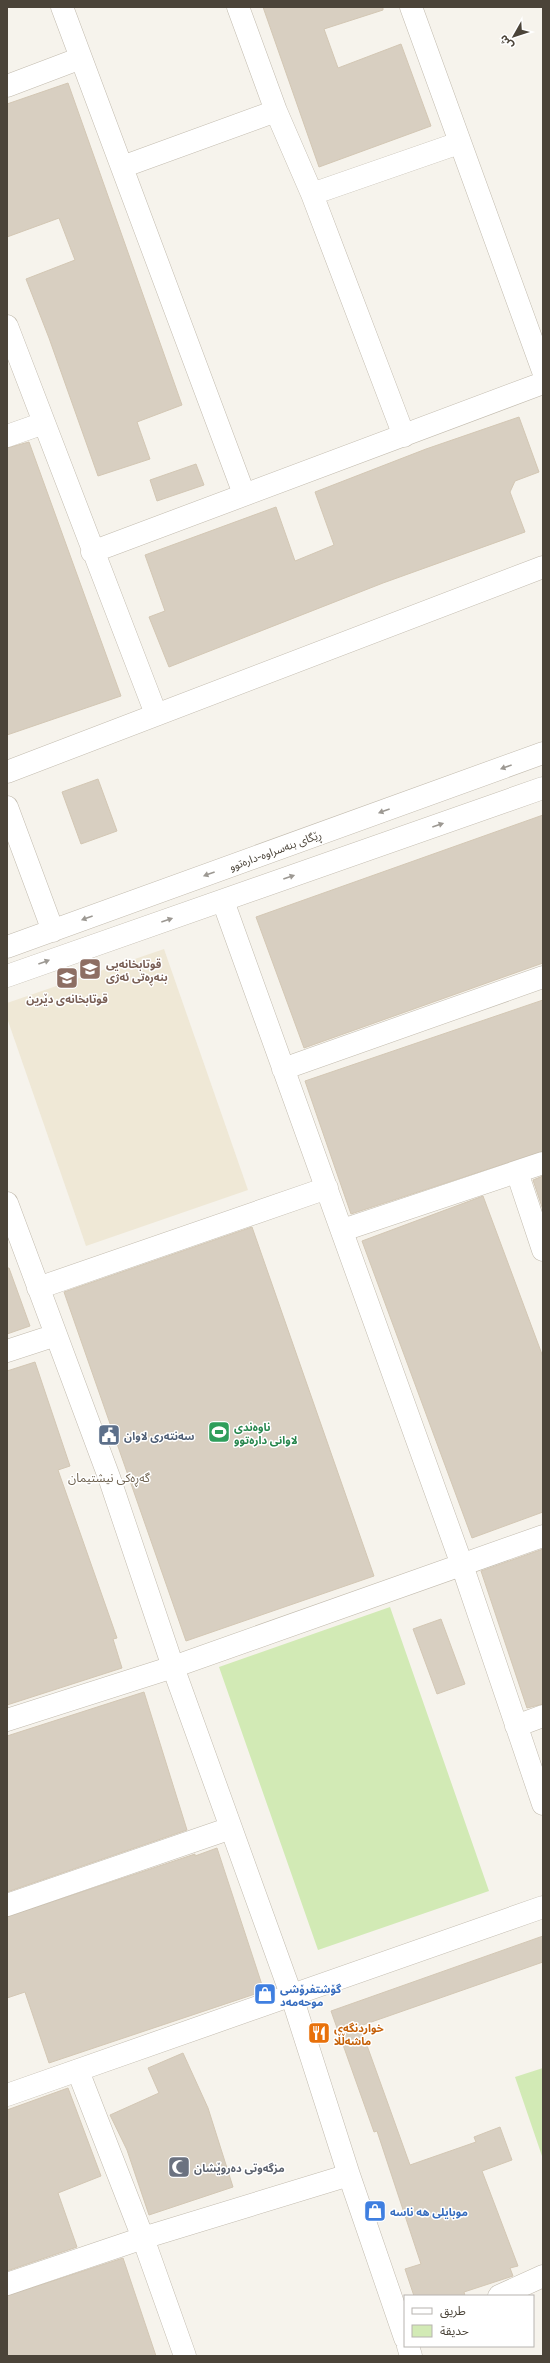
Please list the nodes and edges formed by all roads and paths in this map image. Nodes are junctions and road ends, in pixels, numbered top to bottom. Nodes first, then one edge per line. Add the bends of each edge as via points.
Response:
1 (62, 7) edge
2 (238, 7) edge
3 (411, 7) edge
4 (81, 58) junction
5 (7, 86) edge
6 (276, 111) junction
7 (459, 143) junction
8 (122, 167) junction
9 (312, 194) junction
10 (7, 326) edge
11 (543, 371) edge
12 (543, 383) edge
13 (44, 423) junction
14 (7, 436) edge
15 (404, 436) junction
16 (244, 494) junction
17 (92, 552) junction
18 (543, 567) edge
19 (156, 714) junction
20 (543, 753) edge
21 (7, 772) edge
22 (543, 788) edge
23 (7, 807) edge
24 (234, 865) junction
25 (244, 893) junction
26 (223, 901) junction
27 (53, 931) junction
28 (7, 947) edge
29 (7, 976) edge
30 (543, 977) edge
31 (283, 1069) junction
32 (543, 1163) edge
33 (517, 1172) junction
34 (327, 1188) junction
35 (7, 1202) edge
36 (343, 1230) junction
37 (543, 1250) edge
38 (38, 1288) junction
39 (56, 1335) junction
40 (7, 1351) edge
41 (543, 1536) edge
42 (462, 1565) junction
43 (173, 1667) junction
44 (543, 1716) edge
45 (7, 1720) edge
46 (516, 1726) junction
47 (543, 1804) edge
48 (231, 1828) junction
49 (7, 1905) edge
50 (543, 1908) edge
51 (292, 1997) junction
52 (78, 2071) junction
53 (7, 2095) edge
54 (349, 2176) junction
55 (143, 2238) junction
56 (543, 2276) edge
57 (7, 2284) edge
58 (501, 2295) edge
59 (404, 2334) edge
60 (185, 2356) edge

1 - 4 street
2 - 6 street
3 - 7 street
4 - 5 street
4 - 8 street
6 - 8 street
6 - 9 street
7 - 9 street
7 - 11 street
8 - 16 street
9 - 15 street
10 - 13 street
12 - 15 street
13 - 14 street
13 - 17 street
15 - 16 street
16 - 17 street
17 - 19 street
18 - 19 street
19 - 21 street
20 -> 24 street, ڕێگای بنەسراوە-دارەتوو
25 -> 22 street
23 - 27 street
24 - 25 street
24 -> 27 street, ڕێگای بنەسراوە-دارەتوو
25 - 26 street
29 -> 26 street
26 - 31 street
27 - 28 street, ڕێگای بنەسراوە-دارەتوو
30 - 31 street
31 - 34 street
32 - 33 street
33 - 36 street
33 - 37 street
34 - 36 street
34 - 38 street
35 - 38 street
36 - 42 street
38 - 39 street
39 - 40 street
39 - 43 street via 109,1477
41 - 42 street
42 - 43 street
42 - 46 street
43 - 45 street
43 - 48 street
44 - 46 street
46 - 47 street
48 - 49 street
48 - 51 street
50 - 51 street
51 - 52 street
51 - 54 street
52 - 53 street
52 - 55 street
54 - 55 street
54 - 59 street
55 - 57 street
55 - 60 street
56 - 58 street

